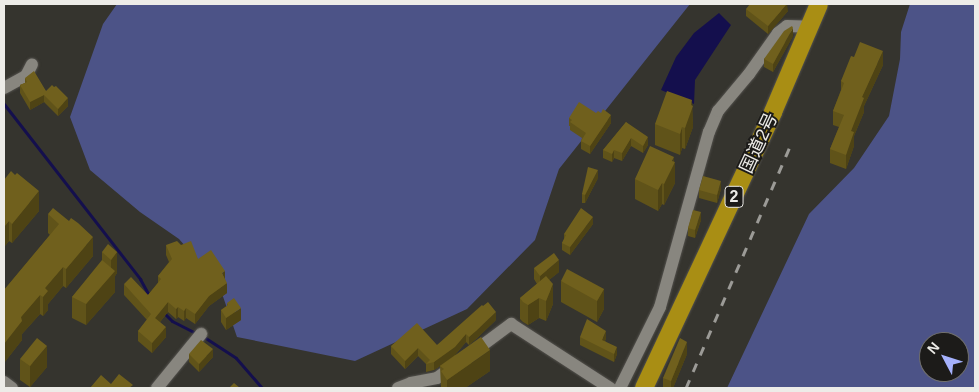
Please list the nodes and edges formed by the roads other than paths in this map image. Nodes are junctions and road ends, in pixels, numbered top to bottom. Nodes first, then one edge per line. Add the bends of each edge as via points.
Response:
1 (819, 4) edge
2 (810, 27) junction
3 (32, 64) dead end
4 (4, 88) edge
5 (201, 334) dead end
6 (4, 382) edge
7 (12, 388) edge
8 (157, 388) edge
9 (398, 388) edge
10 (610, 388) edge
11 (620, 388) edge
12 (644, 388) edge

1 - 2 highway, 国道2号 / 2
2 - 11 street via 787,26 778,33 718,111 709,132 660,307
2 - 12 highway, 国道2号 / 2
3 - 4 street via 26,76
5 - 8 street
6 - 7 street
9 - 10 street via 437,378 511,324

